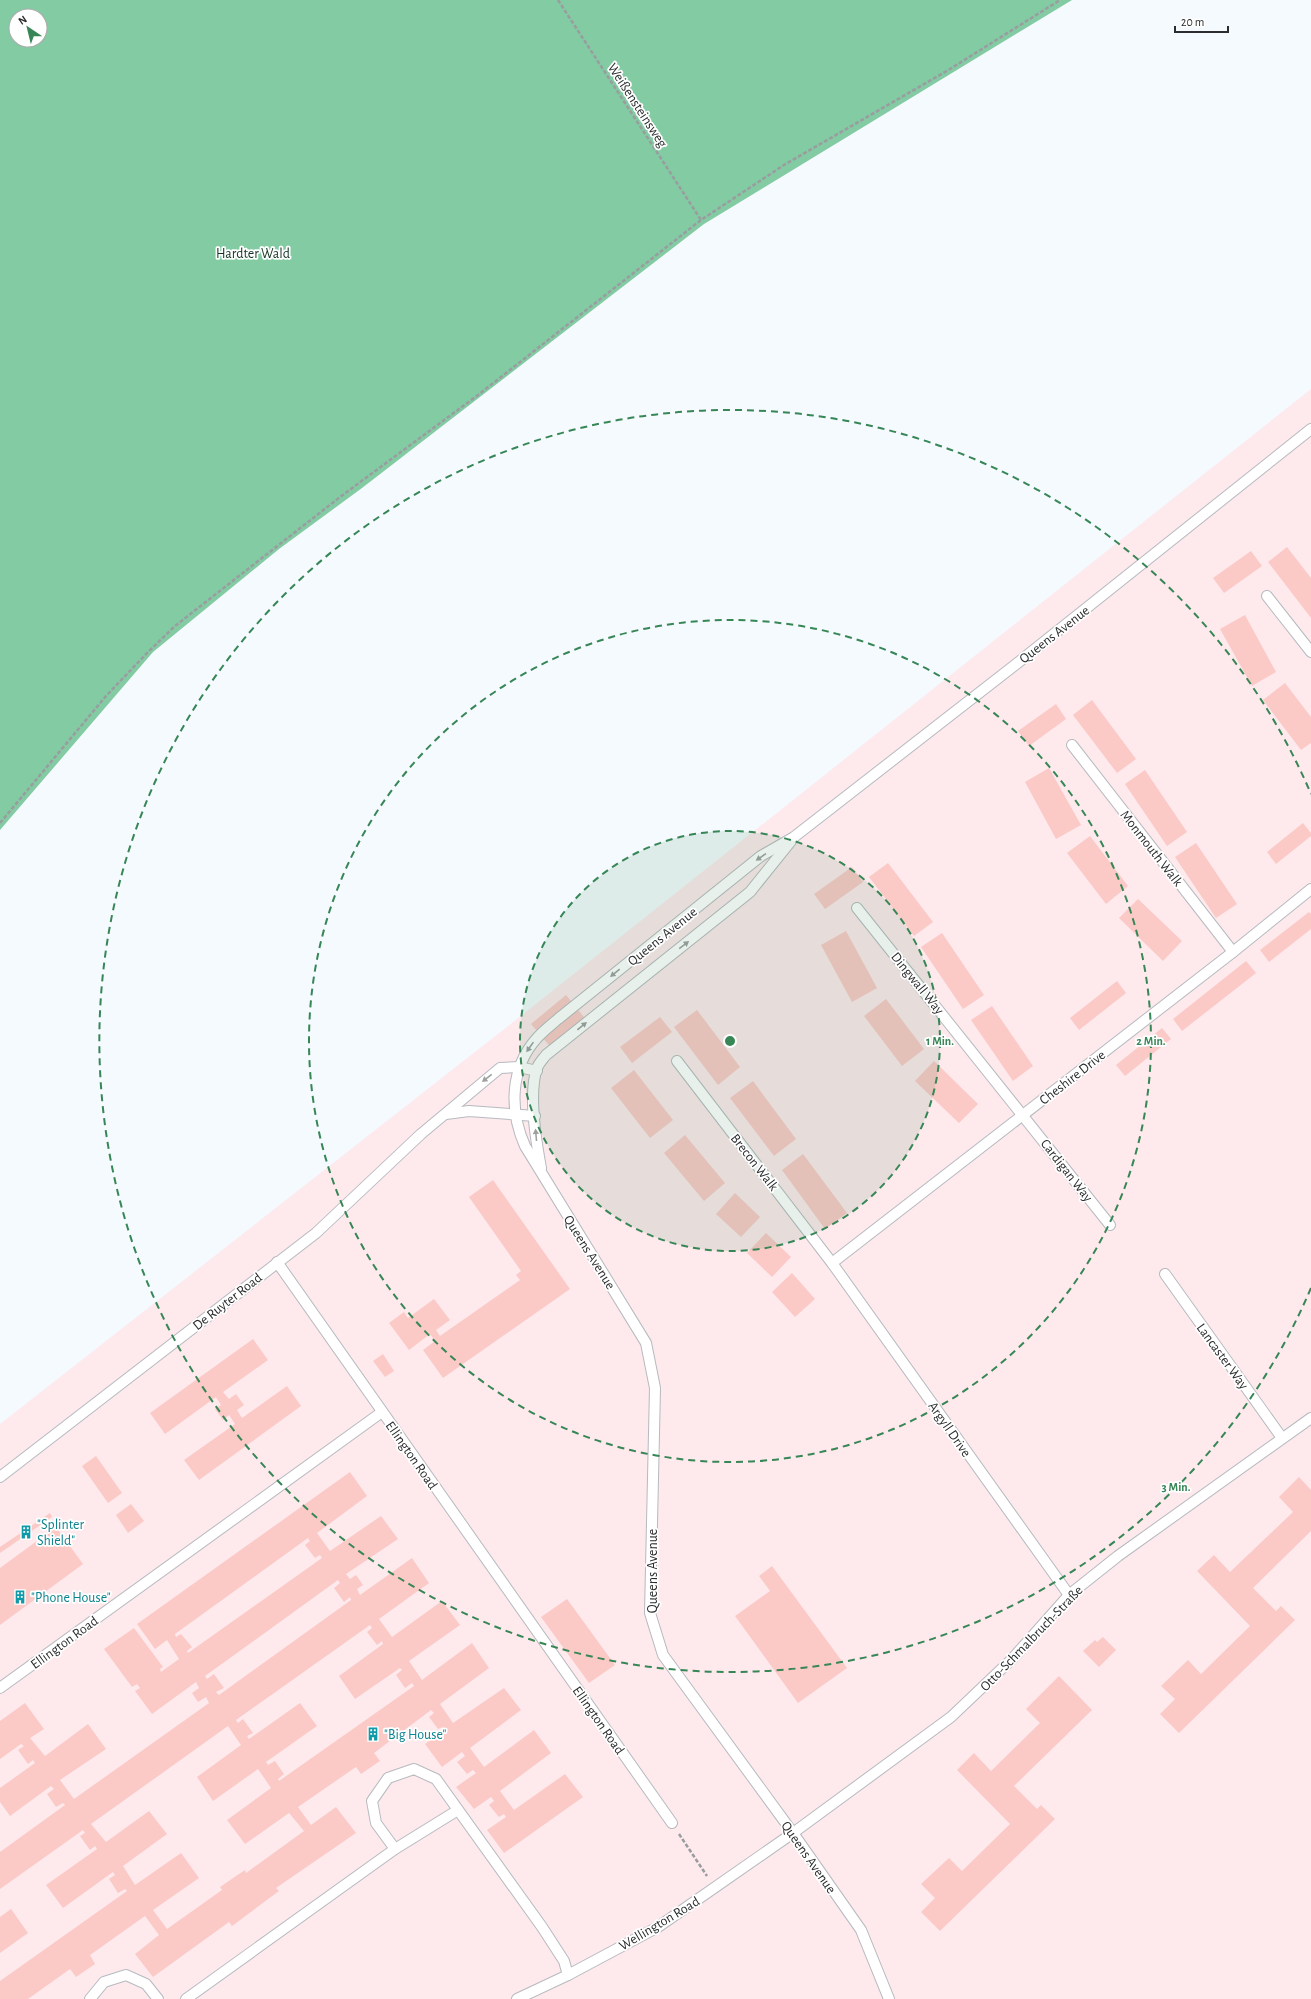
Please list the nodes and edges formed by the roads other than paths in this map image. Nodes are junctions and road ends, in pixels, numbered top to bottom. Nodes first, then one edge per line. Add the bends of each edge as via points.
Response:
1 (1311, 429) edge
2 (1267, 596) dead end
3 (1311, 652) edge
4 (1072, 745) dead end
5 (794, 837) junction
6 (1311, 889) edge
7 (857, 908) dead end
8 (1233, 952) junction
9 (677, 1061) dead end
10 (519, 1067) junction
11 (537, 1071) junction
12 (446, 1114) junction
13 (515, 1114) junction
14 (1023, 1115) junction
15 (535, 1116) junction
16 (542, 1174) junction
17 (1110, 1225) dead end
18 (277, 1262) junction
19 (832, 1263) junction
20 (1165, 1274) dead end
21 (382, 1412) junction
22 (1311, 1418) edge
23 (1282, 1438) junction
24 (0, 1477) edge
25 (1068, 1595) junction
26 (0, 1688) edge
27 (458, 1810) junction
28 (672, 1823) road end
29 (793, 1833) junction
30 (395, 1849) junction
31 (568, 1975) junction
32 (90, 1999) edge
33 (158, 1999) edge
34 (186, 1999) edge
35 (517, 1999) edge
36 (889, 1999) edge

1 - 5 lane, Queens Avenue
2 - 3 lane
4 - 8 lane, Monmouth Walk
5 -> 10 lane, Queens Avenue via 761,856 543,1032 527,1050
11 -> 5 lane, Queens Avenue via 546,1055 750,892
6 - 8 lane, Cheshire Drive
7 - 14 lane, Dingwall Way
8 - 14 lane, Cheshire Drive
9 - 19 lane, Brecon Walk
10 - 11 lane, De Ruyter Road
10 -> 12 lane, De Ruyter Road via 500,1068
10 - 13 lane, Queens Avenue via 514,1096
11 - 15 lane, Queens Avenue via 534,1085
12 - 13 lane via 469,1111
12 - 18 lane, De Ruyter Road via 421,1134 316,1233
13 - 15 lane
13 - 16 lane, Queens Avenue via 522,1140
14 - 17 lane, Cardigan Way
14 - 19 lane, Cheshire Drive
16 -> 15 lane, Queens Avenue
16 - 29 lane, Queens Avenue via 646,1343 655,1388 650,1613 663,1655
18 - 21 lane
18 - 24 lane, De Ruyter Road
19 - 25 lane, Argyll Drive
20 - 23 lane, Lancaster Way
21 - 26 lane, Ellington Road
21 - 28 lane, Ellington Road
22 - 23 lane, Otto-Schmalbruch-Straße
23 - 25 lane, Otto-Schmalbruch-Straße
25 - 29 lane, Otto-Schmalbruch-Straße via 1012,1659 951,1717
27 - 30 lane
27 - 30 lane via 436,1779 414,1769 388,1778 372,1802 376,1823
27 - 31 lane via 542,1927 564,1962
29 - 31 lane, Wellington Road via 658,1927
29 - 36 lane, Queens Avenue via 860,1930
30 - 34 lane
31 - 35 lane, Wellington Road
32 - 33 lane via 104,1982 126,1974 146,1984

